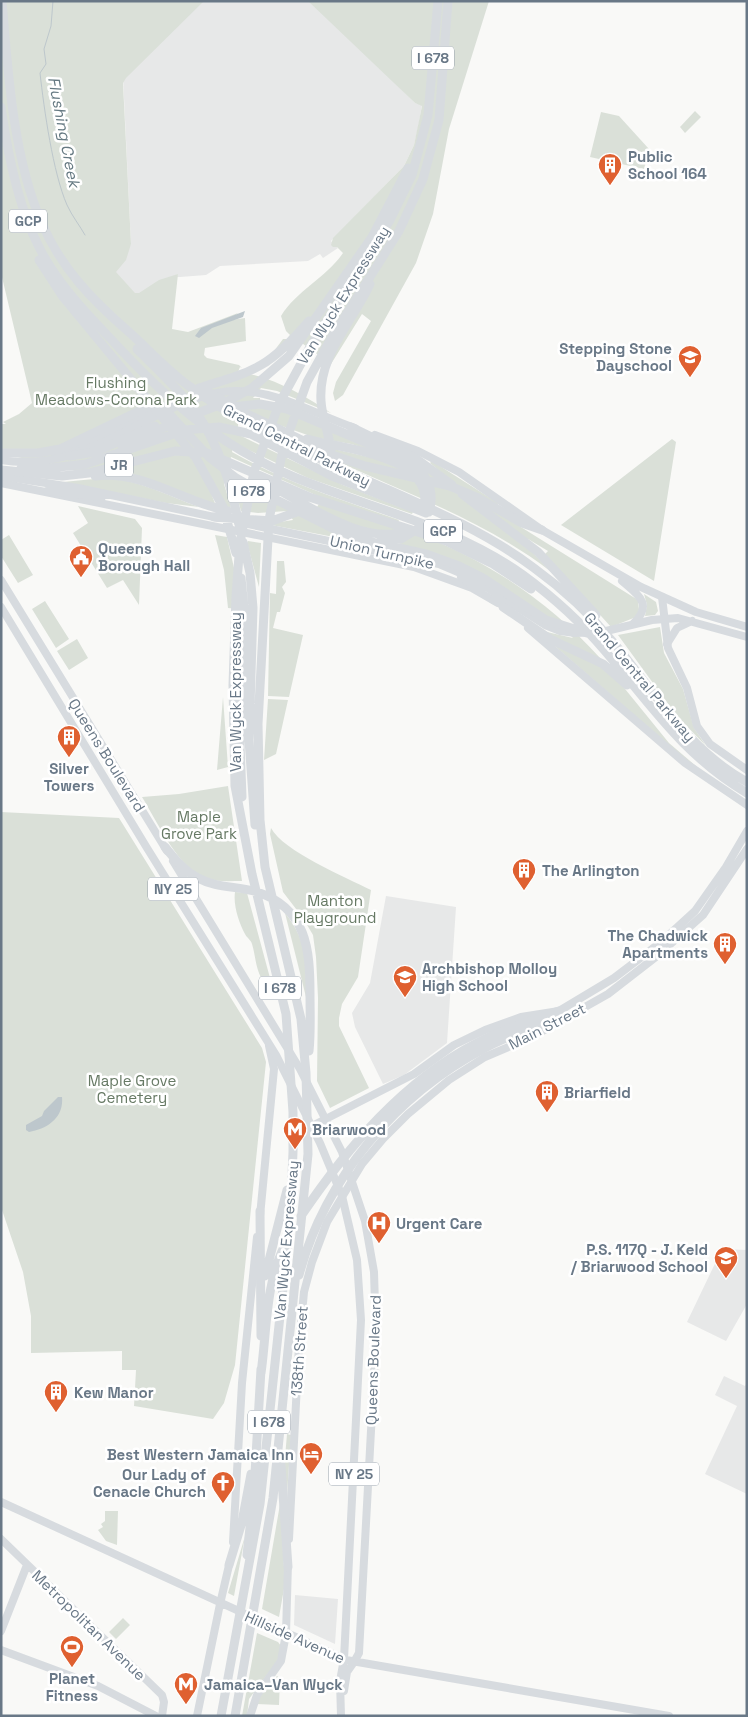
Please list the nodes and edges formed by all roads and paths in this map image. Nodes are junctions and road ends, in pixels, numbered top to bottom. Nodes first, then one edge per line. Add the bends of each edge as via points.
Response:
1 (2, 1) edge
2 (438, 1) edge
3 (448, 1) edge
4 (454, 1) edge
5 (444, 72) junction
6 (1, 106) edge
7 (5, 136) junction
8 (422, 141) junction
9 (383, 257) junction
10 (104, 312) junction
11 (98, 326) junction
12 (131, 334) junction
13 (292, 347) junction
14 (144, 426) junction
15 (351, 427) junction
16 (279, 429) junction
17 (1, 454) edge
18 (70, 456) joint
19 (1, 460) edge
20 (235, 464) junction
21 (1, 466) edge
22 (1, 470) edge
23 (1, 476) edge
24 (62, 476) junction
25 (1, 483) edge
26 (46, 491) junction
27 (142, 502) junction
28 (213, 512) junction
29 (248, 519) junction
30 (545, 527) junction
31 (349, 534) junction
32 (489, 539) junction
33 (430, 561) junction
34 (610, 570) junction
35 (1, 580) edge
36 (481, 592) junction
37 (662, 597) junction
38 (493, 600) junction
39 (682, 606) junction
40 (503, 607) junction
41 (1, 608) edge
42 (664, 618) junction
43 (678, 618) junction
44 (693, 621) junction
45 (632, 625) junction
46 (545, 626) junction
47 (747, 627) edge
48 (587, 633) junction
49 (747, 637) edge
50 (667, 644) junction
51 (624, 656) junction
52 (626, 677) junction
53 (656, 713) junction
54 (747, 770) edge
55 (747, 782) edge
56 (747, 793) edge
57 (747, 805) edge
58 (244, 827) junction
59 (747, 831) edge
60 (165, 847) junction
61 (747, 849) edge
62 (262, 852) junction
63 (247, 982) junction
64 (234, 989) junction
65 (563, 1013) junction
66 (268, 1044) junction
67 (306, 1073) junction
68 (323, 1120) junction
69 (312, 1126) junction
70 (293, 1152) junction
71 (351, 1177) junction
72 (340, 1193) junction
73 (260, 1212) junction
74 (292, 1304) junction
75 (261, 1312) junction
76 (261, 1373) junction
77 (280, 1426) junction
78 (256, 1441) junction
79 (1, 1502) edge
80 (1, 1539) edge
81 (27, 1565) junction
82 (229, 1565) junction
83 (288, 1567) junction
84 (245, 1593) junction
85 (220, 1604) junction
86 (1, 1631) edge
87 (286, 1634) junction
88 (1, 1650) edge
89 (344, 1659) junction
90 (354, 1662) junction
91 (342, 1695) junction
92 (156, 1716) edge
93 (162, 1716) edge
94 (197, 1716) edge
95 (221, 1716) edge
96 (236, 1716) edge
97 (250, 1716) edge
98 (341, 1716) edge
99 (669, 1716) edge

1 - 10 highway, Grand Central Parkway / GCP via 18,135 35,205 46,234 64,264
2 - 8 highway, Van Wyck Expressway / I 678 via 430,98
3 - 5 highway, Van Wyck Expressway / I 678
4 - 5 highway
5 - 9 highway, Van Wyck Expressway / I 678 via 439,120 428,166 410,210
6 - 7 highway, Grand Central Parkway / GCP
7 - 11 highway, Grand Central Parkway / GCP via 22,204 39,247 68,292
7 - 58 highway via 7,162 20,214 47,274 186,444 211,482 226,516 239,565 245,618 240,743
8 - 13 highway via 378,227
8 - 58 highway, Van Wyck Expressway / I 678 via 408,184 393,215 302,360 273,418 251,486 238,560 234,632 235,786
9 - 29 highway via 364,298 331,351 322,380 322,407 332,452 325,486 314,501 298,512 282,518
9 - 62 highway, Van Wyck Expressway / I 678 via 312,373 294,415 278,467 266,557 257,752
10 - 12 highway, Grand Central Parkway / GCP
10 - 62 highway via 195,411 218,454 232,491 253,599 249,761 254,820
11 - 31 highway via 142,383 197,445 241,481
11 - 52 highway, Grand Central Parkway / GCP via 154,386 223,440 287,474 431,526 491,554 562,607 594,638
12 - 16 highway via 206,390
12 - 32 highway, Grand Central Parkway / GCP via 180,379 230,413
13 - 14 highway via 246,373 176,395
13 - 14 highway via 272,373 238,396
14 - 15 main road via 194,398 244,391 275,396
14 - 17 highway via 60,449
14 - 18 highway via 94,452
14 - 21 highway via 77,465 42,469
14 - 31 highway via 247,404 268,405 287,409 394,453 417,466 430,487 430,507 420,527 401,539 379,540
14 - 32 highway via 239,430 344,481
15 - 30 main road via 444,464
15 - 51 highway via 409,454 439,474 543,557 601,620
16 - 20 highway via 400,464 414,473 422,484 425,506 420,517 412,526 392,534 376,534 347,526
16 - 30 highway via 350,462 459,489 515,519
18 - 19 main road via 40,462
20 - 24 highway, JR via 207,453 174,451 97,471
20 - 52 highway via 309,496 446,541 493,564 557,609
22 - 24 highway, JR
23 - 27 main road
24 - 28 highway via 113,475 138,479
25 - 26 main road, Union Turnpike
26 - 27 main road
26 - 36 main road, Union Turnpike via 414,567
27 - 28 main road
28 - 29 highway
29 - 33 main road, Union Turnpike
30 - 34 main road
31 - 48 highway via 434,556 459,566 540,616
32 - 51 highway, Grand Central Parkway / GCP via 562,590
33 - 36 main road
33 - 46 main road, Union Turnpike via 480,583
34 - 37 main road
34 - 45 main road via 642,601 642,614
35 - 60 main road, Queens Boulevard / NY 25
36 - 38 main road, Union Turnpike
37 - 39 main road
37 - 42 main road, Grand Central Parkway
38 - 40 main road, Grand Central Parkway
38 - 46 main road
39 - 43 main road
39 - 47 main road
40 - 53 highway via 550,638 603,664
40 - 57 main road, Grand Central Parkway via 685,763
41 - 64 main road, Queens Boulevard / NY 25
42 - 43 main road, Union Turnpike
42 - 45 main road, Union Turnpike
42 - 50 main road, Grand Central Parkway
43 - 44 main road, Union Turnpike
44 - 49 main road, Union Turnpike
44 - 50 main road via 677,628
45 - 48 main road, Union Turnpike
46 - 48 main road, Union Turnpike
50 - 54 main road, Grand Central Parkway via 702,736
51 - 55 highway, Grand Central Parkway / GCP via 686,734 709,756
52 - 53 highway, Grand Central Parkway / GCP
53 - 56 highway, Grand Central Parkway / GCP via 699,760
58 - 70 highway, Van Wyck Expressway / I 678 via 255,889 286,1014
59 - 65 main road, Main Street via 695,911 660,943
60 - 63 main road, Queens Boulevard / NY 25
60 - 67 highway via 198,879 268,896 288,910 305,935 310,964 310,1035
61 - 65 main road, Main Street via 693,924 608,994
62 - 67 highway, Van Wyck Expressway / I 678 via 299,1004
63 - 64 main road
63 - 68 main road, Queens Boulevard / NY 25 via 280,1035
64 - 66 main road, Queens Boulevard / NY 25
65 - 68 main road, Main Street via 521,1017 485,1030 454,1045 414,1074
65 - 71 main road, Main Street via 532,1037 485,1057 449,1080 382,1139
65 - 74 highway via 474,1054 420,1091 387,1121 354,1161 326,1207 307,1247
65 - 76 highway via 492,1035 453,1057 399,1099 353,1148 302,1215 279,1257 270,1289
66 - 69 main road, Queens Boulevard / NY 25
66 - 73 main road, Van Wyck Expressway via 274,1069
67 - 74 highway, Van Wyck Expressway / I 678 via 308,1154
68 - 69 main road, Main Street
68 - 71 main road, Queens Boulevard / NY 25 via 342,1152
69 - 72 main road, Queens Boulevard / NY 25
70 - 75 highway via 267,1265
70 - 84 highway, Van Wyck Expressway / I 678 via 290,1222 262,1487
71 - 72 main road, Main Street
71 - 90 main road, Queens Boulevard / NY 25 via 370,1245 376,1314 359,1652
72 - 83 main road, 138th Street via 314,1254 301,1310
72 - 89 main road, Queens Boulevard / NY 25 via 357,1260 361,1320
73 - 75 highway
73 - 82 main road, Van Wyck Expressway via 242,1383 236,1512
74 - 77 highway, Van Wyck Expressway / I 678
75 - 76 highway
76 - 78 highway
77 - 83 highway
77 - 96 highway, Van Wyck Expressway / I 678 via 270,1517
78 - 82 highway via 242,1522
78 - 84 highway
79 - 85 main road, Hillside Avenue
80 - 81 main road, Metropolitan Avenue
81 - 86 main road
81 - 93 main road, Metropolitan Avenue via 162,1695
82 - 85 main road, Van Wyck Expressway
83 - 87 main road, 138th Street
84 - 95 highway, Van Wyck Expressway / I 678
85 - 87 main road, Hillside Avenue
85 - 94 main road, Van Wyck Expressway
87 - 89 main road, Hillside Avenue
87 - 97 main road via 280,1665 257,1695
88 - 92 main road via 98,1686
89 - 90 main road, Hillside Avenue
89 - 91 main road, Queens Boulevard via 340,1681
90 - 91 main road, Queens Boulevard via 347,1672
90 - 99 main road, Hillside Avenue
91 - 98 main road, Queens Boulevard

